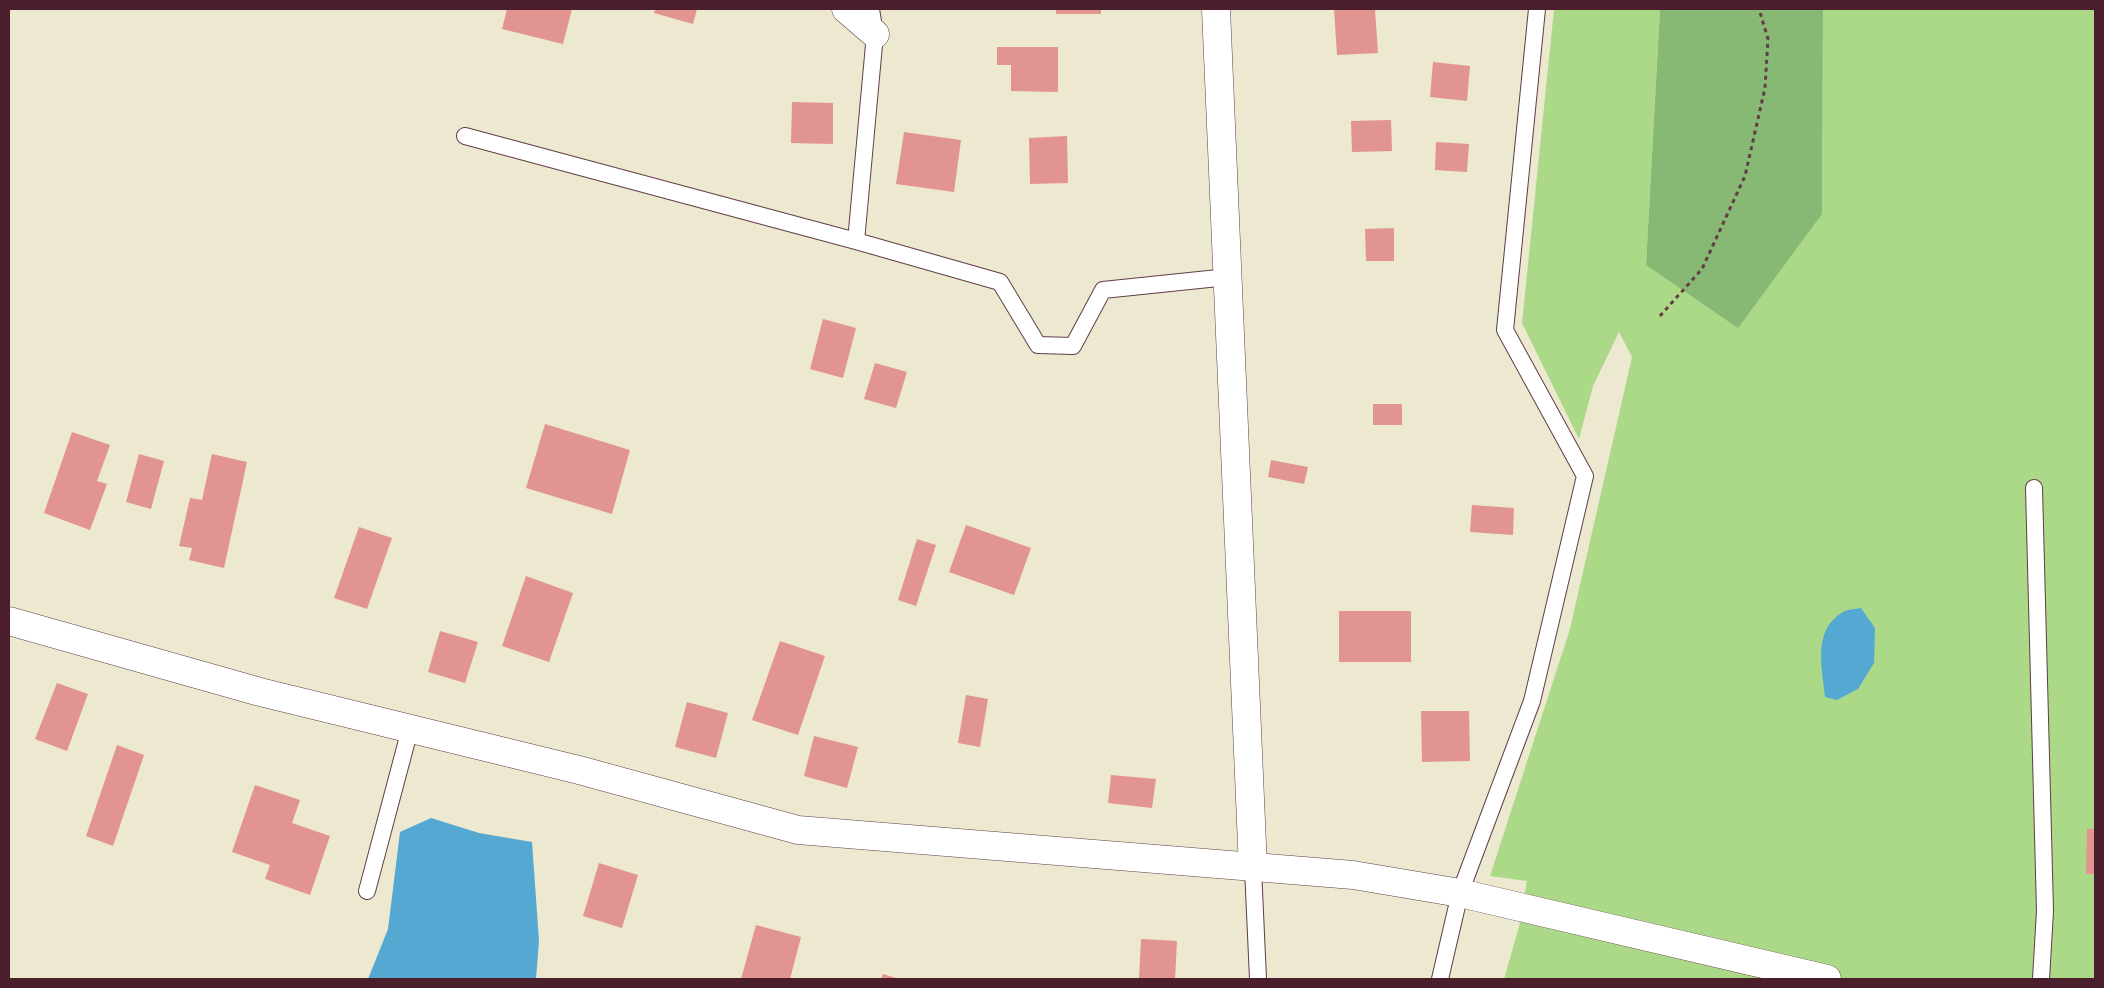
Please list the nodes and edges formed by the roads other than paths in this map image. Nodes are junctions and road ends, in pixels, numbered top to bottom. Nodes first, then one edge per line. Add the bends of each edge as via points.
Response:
1 (846, 9) edge
2 (1216, 9) edge
3 (1537, 9) edge
4 (873, 22) edge
5 (465, 136) dead end
6 (856, 241) junction
7 (1228, 277) junction
8 (2034, 488) dead end
9 (9, 621) edge
10 (410, 729) junction
11 (1253, 868) junction
12 (367, 891) dead end
13 (1460, 893) junction
14 (1258, 979) edge
15 (1440, 979) edge
16 (1827, 979) edge
17 (2041, 979) edge

1 - 4 street
2 - 7 street
3 - 13 lane via 1505,330 1585,476 1532,701
4 - 6 lane
5 - 6 lane
6 - 7 lane via 1000,282 1038,345 1073,346 1103,290
7 - 11 street
8 - 17 lane via 2045,911
9 - 10 street via 260,692
10 - 11 street via 579,770 798,830
10 - 12 lane
11 - 13 street via 1353,875
11 - 14 lane
13 - 15 lane
13 - 16 street

